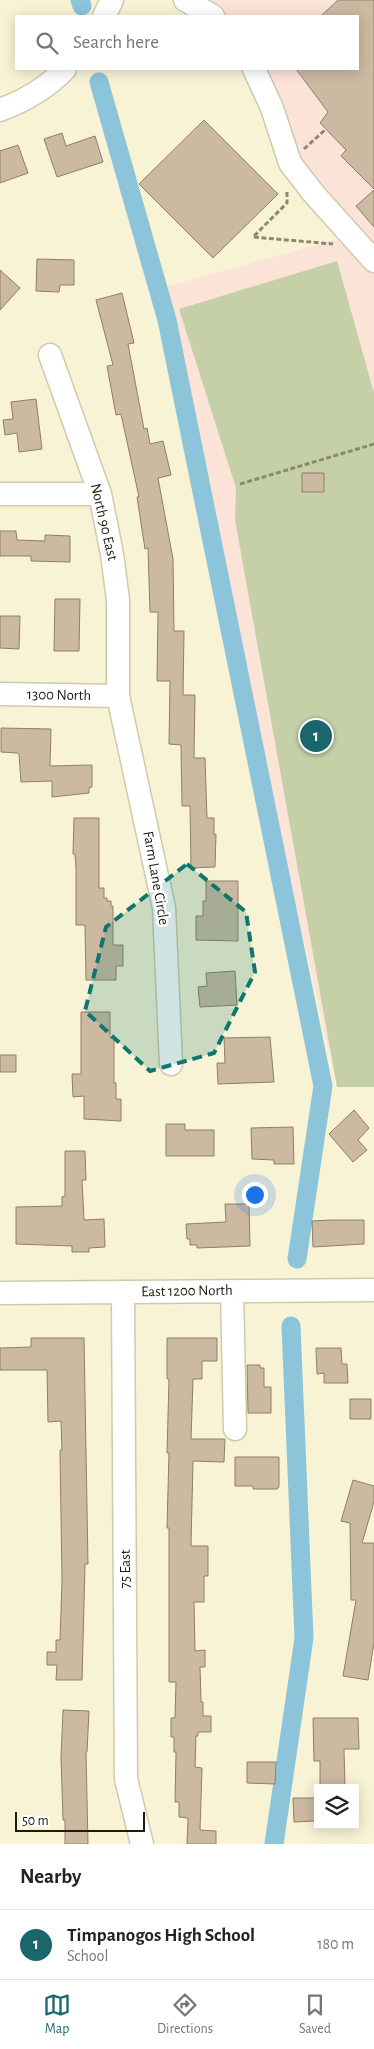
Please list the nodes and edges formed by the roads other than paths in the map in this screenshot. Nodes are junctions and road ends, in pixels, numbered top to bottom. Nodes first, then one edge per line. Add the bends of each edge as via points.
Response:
1 (112, 0) edge
2 (185, 0) edge
3 (104, 15) edge
4 (210, 15) edge
5 (64, 70) edge
6 (254, 70) edge
7 (0, 110) edge
8 (374, 261) edge
9 (50, 354) dead end
10 (0, 494) edge
11 (100, 494) junction
12 (0, 694) edge
13 (118, 696) junction
14 (171, 1064) dead end
15 (374, 1290) edge
16 (232, 1291) junction
17 (123, 1292) junction
18 (0, 1293) edge
19 (235, 1428) dead end
20 (142, 1844) edge

1 - 3 street
2 - 4 street
5 - 7 street via 28,98
6 - 8 street via 272,108 290,163
9 - 11 street, North 90 East
10 - 11 street
11 - 13 street, North 90 East via 118,600
12 - 13 street, 1300 North
13 - 14 street, Farm Lane Circle via 164,908
15 - 16 street, East 1200 North
16 - 17 street, East 1200 North
16 - 19 street
17 - 18 street, East 1200 North
17 - 20 street, 75 East via 126,1780

